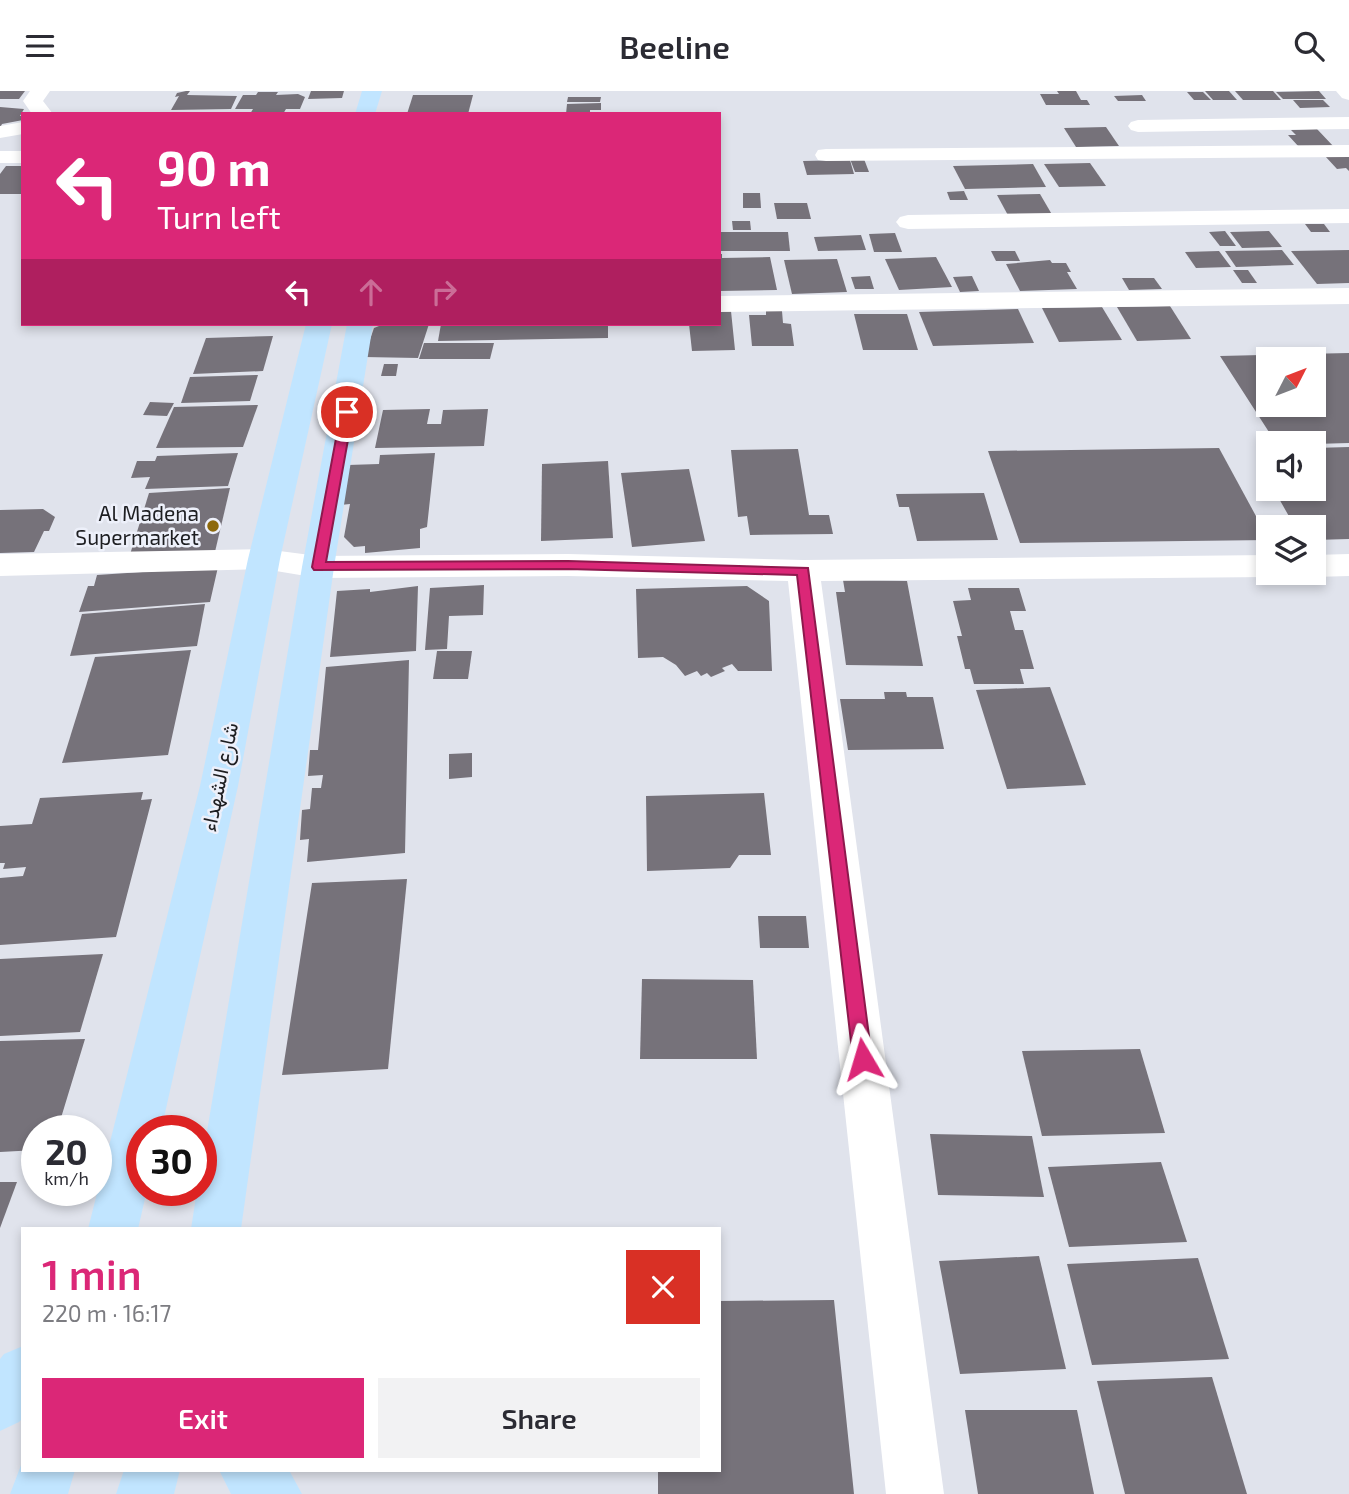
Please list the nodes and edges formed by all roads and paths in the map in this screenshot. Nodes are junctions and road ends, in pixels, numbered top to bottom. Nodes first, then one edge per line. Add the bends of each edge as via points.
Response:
1 (40, 91) edge
2 (372, 91) edge
3 (41, 112) edge
4 (366, 112) edge
5 (1349, 123) edge
6 (1120, 126) dead end
7 (21, 128) edge
8 (0, 132) edge
9 (1349, 151) edge
10 (826, 155) dead end
11 (21, 156) edge
12 (0, 157) edge
13 (1349, 216) edge
14 (908, 222) dead end
15 (1349, 296) edge
16 (721, 304) edge
17 (319, 326) edge
18 (360, 326) edge
19 (264, 559) junction
20 (0, 565) edge
21 (1349, 565) edge
22 (1256, 566) edge
23 (1326, 566) edge
24 (318, 567) junction
25 (803, 571) junction
26 (113, 1227) edge
27 (216, 1227) edge
28 (21, 1376) edge
29 (0, 1403) edge
30 (46, 1472) edge
31 (151, 1472) edge
32 (249, 1472) edge
33 (39, 1494) edge
34 (145, 1494) edge
35 (273, 1494) edge
36 (915, 1494) edge

1 - 3 street via 33,101
2 - 4 main road
5 - 6 street
7 - 8 street
9 - 10 street
11 - 12 street
13 - 14 street
15 - 16 street
17 - 19 main road, شارع الشهداء
18 - 24 main road
19 - 20 street
19 - 24 street
19 - 26 main road, شارع الشهداء via 216,799
21 - 23 street
22 - 25 street
24 - 25 street via 568,565
24 - 27 main road
25 - 36 street
28 - 29 main road
30 - 33 main road
31 - 34 main road
32 - 35 main road

